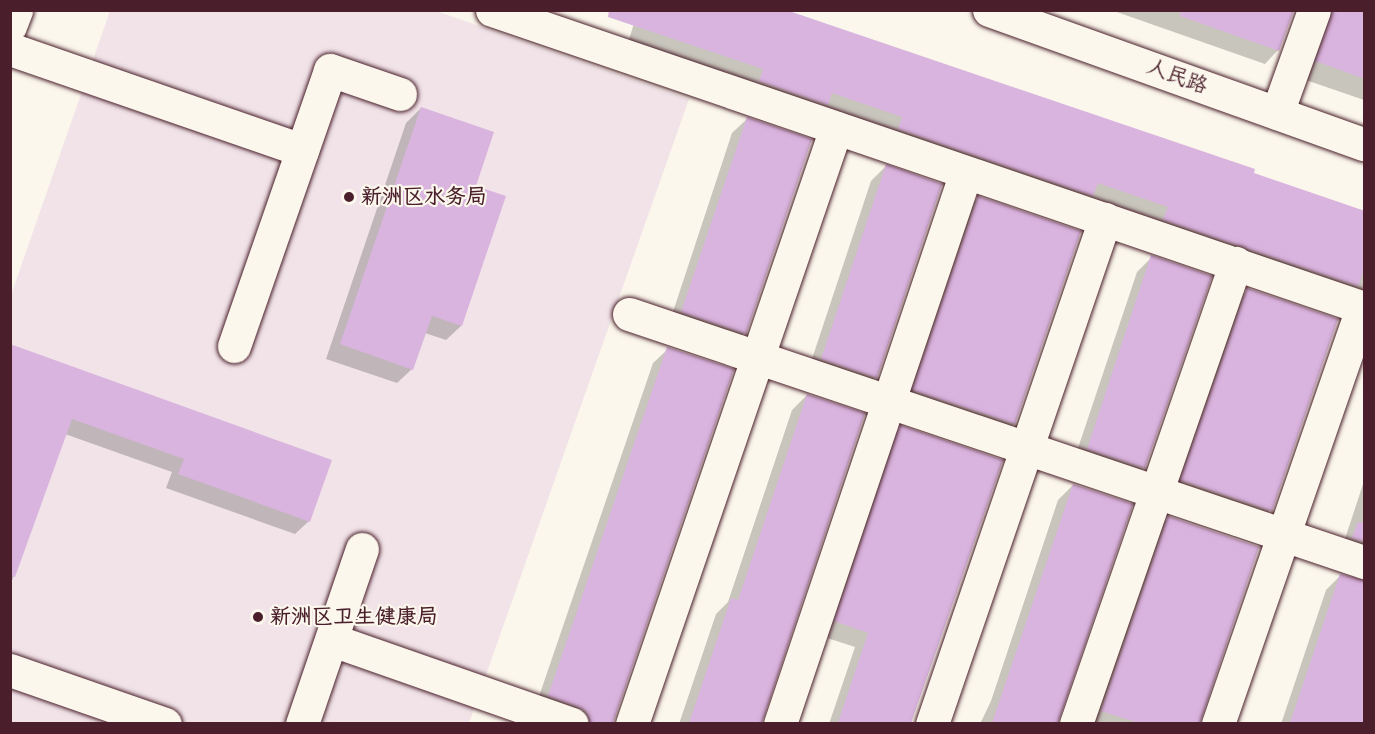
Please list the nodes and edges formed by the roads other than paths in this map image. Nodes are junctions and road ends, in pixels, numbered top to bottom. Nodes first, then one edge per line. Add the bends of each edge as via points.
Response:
1 (16, 10) edge
2 (492, 10) edge
3 (989, 10) edge
4 (1314, 10) edge
5 (10, 26) edge
6 (10, 49) edge
7 (400, 94) dead end
8 (1277, 113) junction
9 (836, 128) junction
10 (1365, 144) edge
11 (302, 150) junction
12 (966, 172) junction
13 (1105, 219) junction
14 (1236, 263) junction
15 (1363, 307) edge
16 (629, 314) dead end
17 (234, 346) dead end
18 (757, 357) junction
19 (889, 402) junction
20 (1026, 448) junction
21 (1156, 492) junction
22 (1283, 535) junction
23 (362, 549) dead end
24 (1365, 562) edge
25 (332, 640) junction
26 (10, 670) edge
27 (165, 723) edge
28 (302, 723) edge
29 (572, 723) edge
30 (632, 723) edge
31 (780, 723) edge
32 (932, 723) edge
33 (1076, 723) edge
34 (1218, 723) edge

1 - 5 street
2 - 9 street
3 - 8 street, 人民路
4 - 8 street
6 - 11 street
7 - 11 street via 330,70
8 - 10 street, 人民路
9 - 12 street
9 - 18 street
11 - 17 street
12 - 13 street
12 - 19 street
13 - 14 street
13 - 20 street
14 - 15 street
14 - 21 street
15 - 22 street
16 - 18 street
18 - 19 street
18 - 30 street
19 - 20 street
19 - 31 street
20 - 21 street
20 - 32 street
21 - 22 street
21 - 33 street
22 - 24 street
22 - 34 street
23 - 25 street
25 - 28 street
25 - 29 street
26 - 27 street

